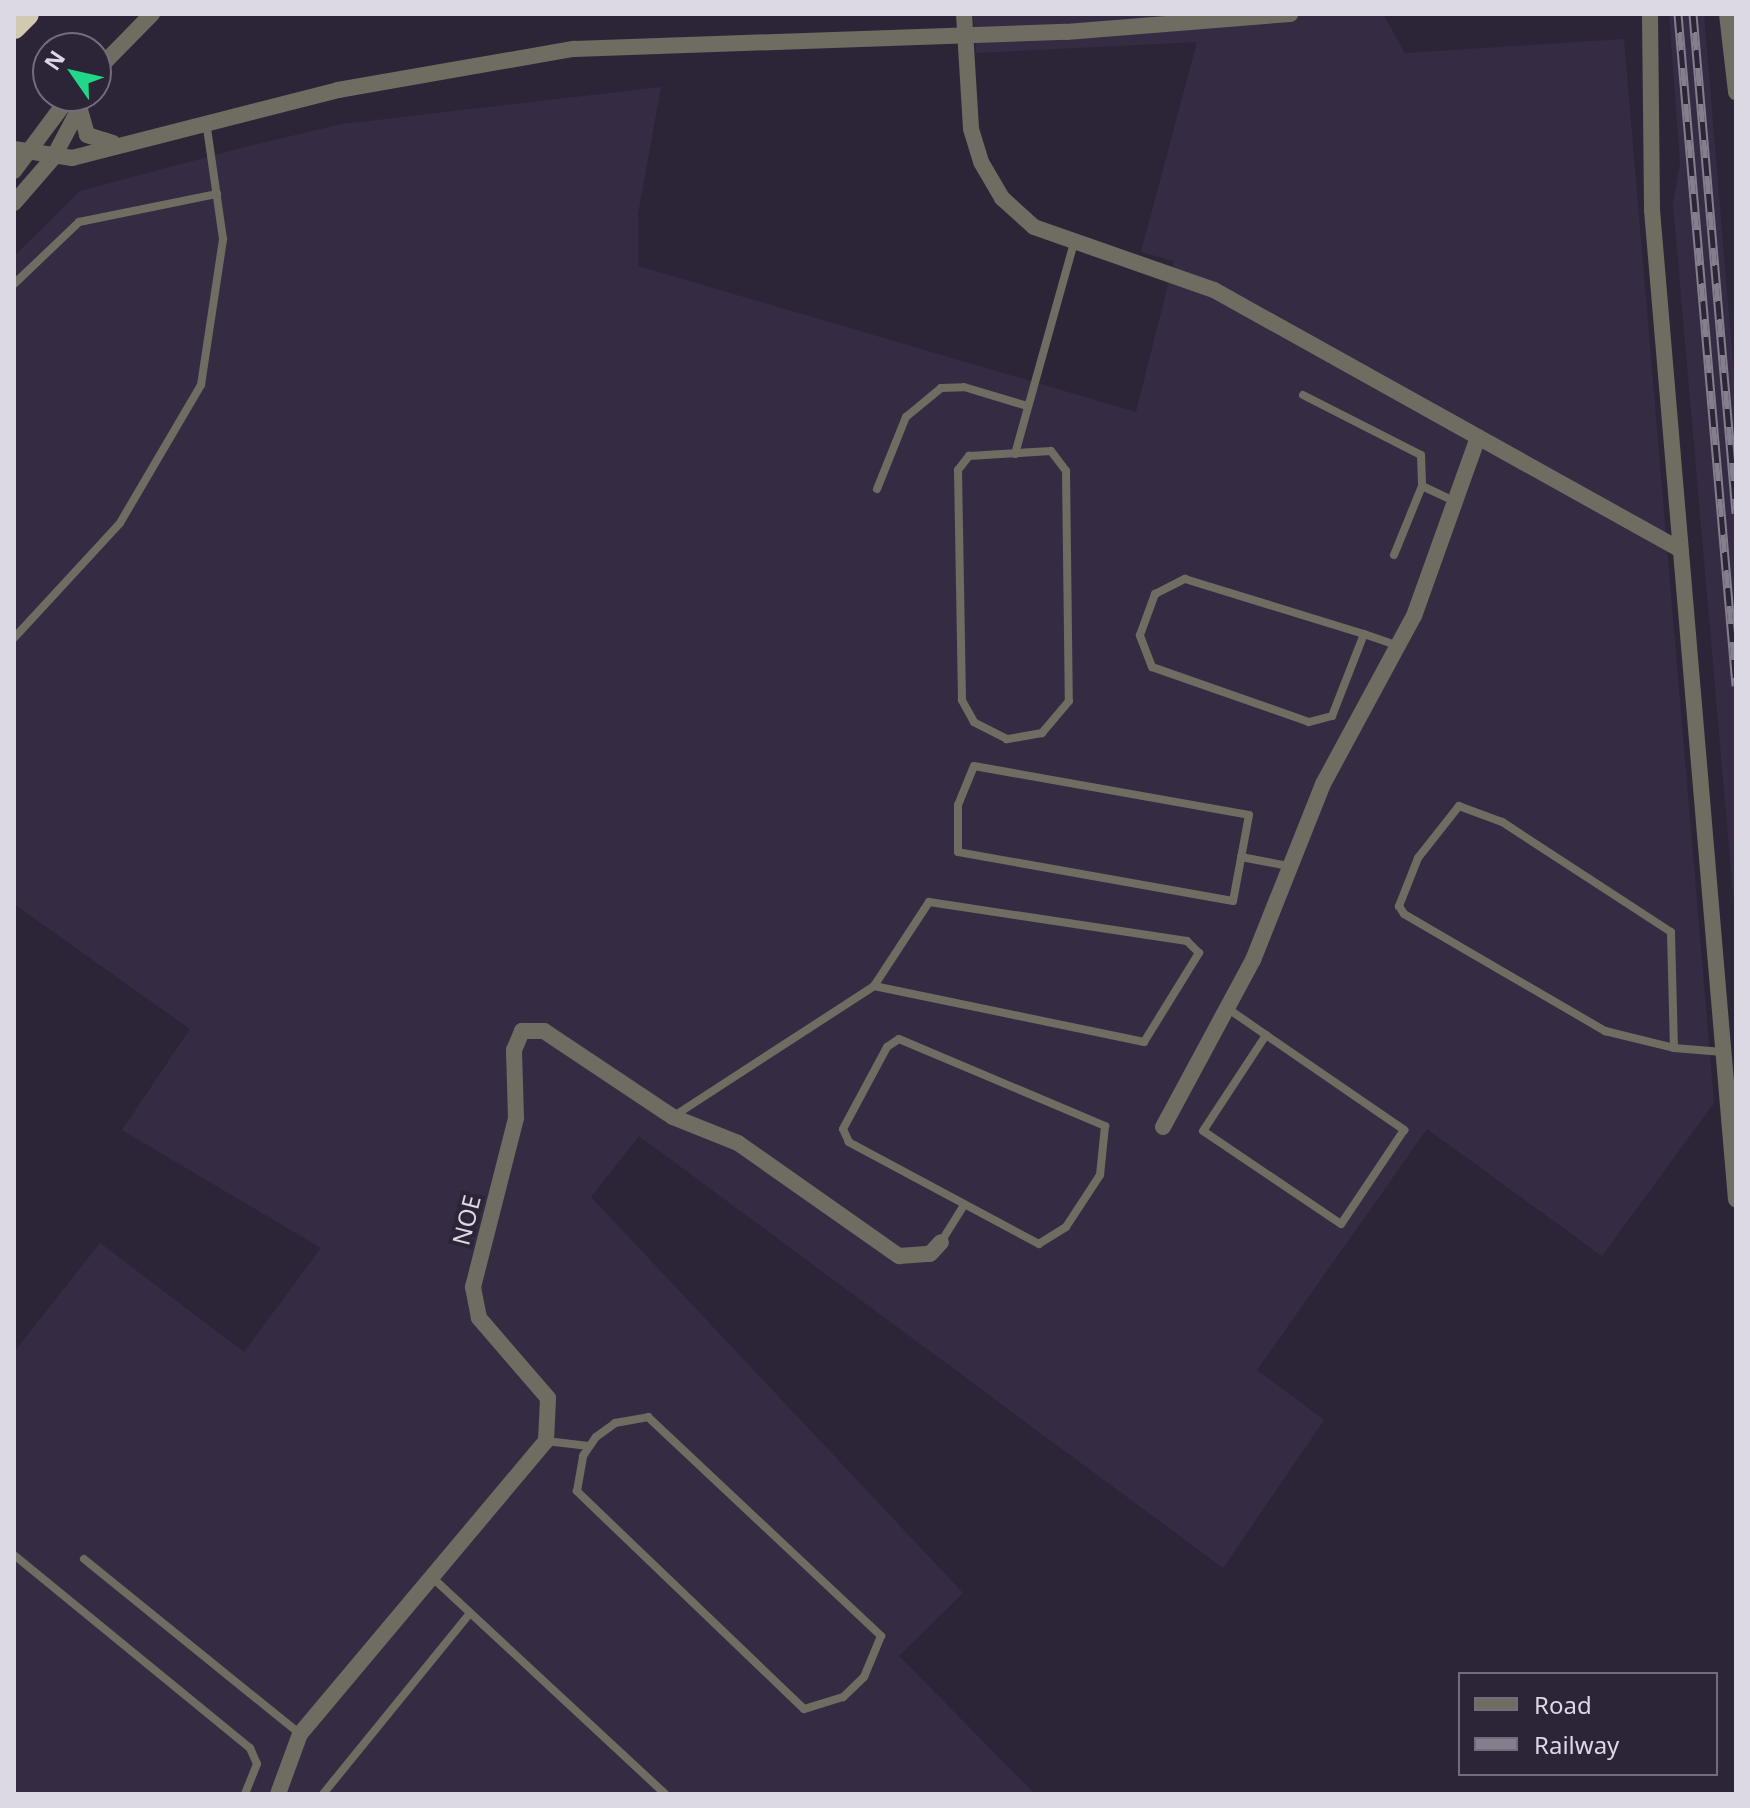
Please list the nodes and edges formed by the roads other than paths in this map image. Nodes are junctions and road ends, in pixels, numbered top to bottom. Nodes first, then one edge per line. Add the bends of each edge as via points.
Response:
1 (27, 14) edge
2 (152, 14) edge
3 (964, 14) edge
4 (1290, 14) edge
5 (1650, 14) edge
6 (1727, 14) edge
7 (14, 27) edge
8 (965, 34) junction
9 (112, 55) edge
10 (1736, 92) edge
11 (66, 112) edge
12 (74, 112) edge
13 (82, 112) edge
14 (206, 120) junction
15 (123, 143) junction
16 (20, 152) edge
17 (53, 158) junction
18 (14, 171) edge
19 (217, 194) junction
20 (14, 203) edge
21 (1073, 246) junction
22 (14, 284) edge
23 (1303, 395) dead end
24 (1024, 405) junction
25 (1478, 437) junction
26 (1015, 454) junction
27 (1422, 486) junction
28 (877, 489) dead end
29 (1457, 502) junction
30 (1681, 550) junction
31 (1394, 555) dead end
32 (1364, 634) junction
33 (14, 638) edge
34 (1398, 646) junction
35 (1241, 857) junction
36 (1288, 866) junction
37 (874, 986) junction
38 (1226, 1008) junction
39 (1266, 1035) junction
40 (1674, 1048) junction
41 (1723, 1052) junction
42 (673, 1117) junction
43 (1163, 1127) dead end
44 (1736, 1199) edge
45 (964, 1205) junction
46 (941, 1242) joint
47 (546, 1441) junction
48 (589, 1446) junction
49 (14, 1555) edge
50 (84, 1559) dead end
51 (435, 1580) junction
52 (470, 1613) junction
53 (300, 1734) junction
54 (245, 1794) edge
55 (278, 1794) edge
56 (323, 1794) edge
57 (665, 1794) edge

1 - 7 highway
2 - 9 street
3 - 8 street
4 - 8 street
5 - 30 street via 1652,210
6 - 10 street
8 - 14 street via 574,49
8 - 21 street via 971,129 981,162 1002,198
11 - 16 street
12 - 17 street
13 - 15 street via 87,135
14 - 15 street
14 - 19 lane
15 - 17 street
16 - 17 street
16 - 18 street
17 - 20 street
19 - 22 lane via 79,222
19 - 33 lane via 223,239 201,385 120,523
21 - 24 lane
21 - 25 street via 1214,290
23 - 27 lane via 1421,455
24 - 26 lane
24 - 28 lane via 964,387 941,388 906,417
25 - 29 street
25 - 30 street
26 - 26 lane via 1051,451 1061,459 1069,701 1051,727 1019,740 984,730 962,700 958,470 969,456
27 - 29 lane
27 - 31 lane
29 - 34 street
30 - 41 street
32 - 32 lane via 1185,579 1155,594 1140,635 1152,667 1309,722 1332,716
32 - 34 lane
34 - 36 street
35 - 35 lane via 1249,815 974,766 958,805 958,852 974,855 1233,901
35 - 36 lane
36 - 38 street via 1274,916
37 - 37 lane via 1144,1042 1199,953 1187,941 929,902
37 - 42 lane
38 - 39 lane
38 - 43 street
39 - 39 lane via 1404,1130 1341,1224 1203,1131
40 - 40 lane via 1605,1031 1404,914 1399,906 1418,858 1459,806 1502,822 1671,932
40 - 41 lane
41 - 44 street
42 - 46 street, NOE via 738,1143 899,1256 930,1254
42 - 47 street, NOE via 544,1031 528,1029 516,1039 516,1118 474,1303 479,1318 548,1398
45 - 45 lane via 1039,1244 1053,1237 1094,1190 1105,1126 899,1039 843,1129 849,1142
45 - 46 lane
47 - 48 lane
47 - 51 street
48 - 48 lane via 577,1491 804,1709 843,1697 864,1677 881,1636 648,1417 615,1423
49 - 54 lane via 250,1748 257,1764
50 - 53 lane
51 - 52 lane
51 - 53 street
52 - 56 lane
52 - 57 lane
53 - 55 street

